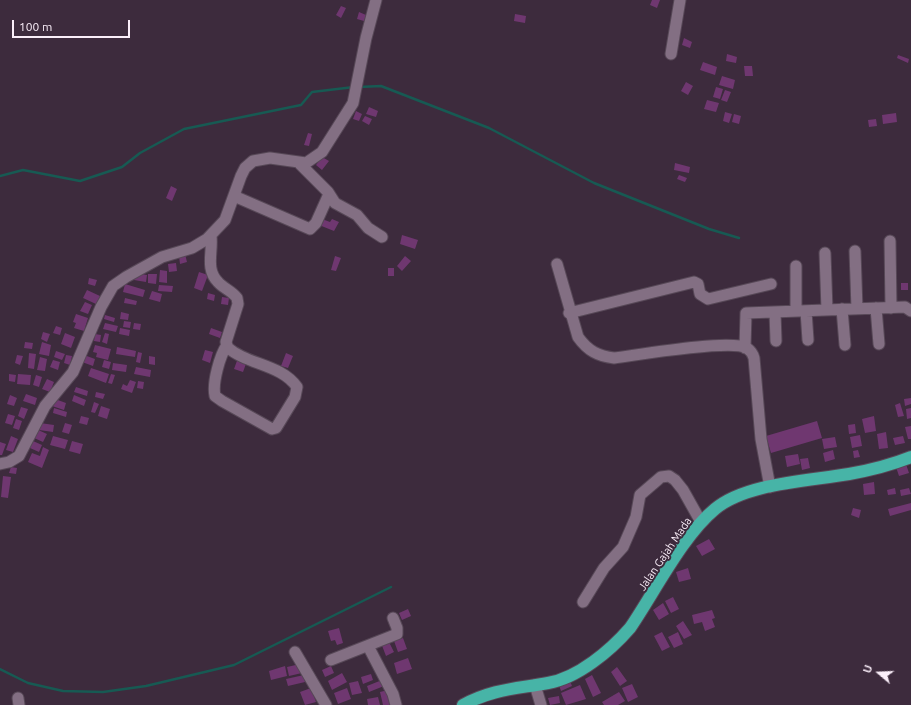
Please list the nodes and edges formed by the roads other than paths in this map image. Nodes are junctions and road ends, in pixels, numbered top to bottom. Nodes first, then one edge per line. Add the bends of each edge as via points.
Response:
1 (376, 0) edge
2 (680, 0) edge
3 (671, 54) dead end
4 (300, 164) junction
5 (329, 194) junction
6 (234, 196) junction
7 (211, 236) junction
8 (382, 237) dead end
9 (890, 241) dead end
10 (855, 251) dead end
11 (825, 253) dead end
12 (557, 264) dead end
13 (796, 266) dead end
14 (771, 284) dead end
15 (876, 308) junction
16 (891, 308) junction
17 (842, 309) junction
18 (858, 309) junction
19 (827, 310) junction
20 (801, 311) junction
21 (911, 311) edge
22 (775, 312) junction
23 (570, 313) junction
24 (776, 340) dead end
25 (808, 340) dead end
26 (879, 344) dead end
27 (226, 345) junction
28 (845, 345) dead end
29 (745, 348) junction
30 (911, 457) edge
31 (0, 464) edge
32 (770, 487) junction
33 (701, 522) junction
34 (583, 602) dead end
35 (392, 618) dead end
36 (368, 646) junction
37 (295, 652) dead end
38 (331, 660) dead end
39 (535, 685) junction
40 (467, 704) edge
41 (326, 705) edge
42 (396, 705) edge
43 (542, 705) edge

1 - 4 street via 351,108 322,152 311,161
2 - 3 street
4 - 5 street
4 - 6 street via 270,158 253,161 245,168
5 - 6 street via 316,223 310,229
5 - 8 street via 335,203 359,216 368,228
6 - 7 street via 225,220
7 - 27 street via 210,268 217,281 237,298 238,304
7 - 31 street via 192,248 162,257 113,286 101,307 73,372 45,406 19,456
9 - 16 street
10 - 18 street
11 - 19 street
12 - 23 street
13 - 20 street
14 - 23 street via 708,299 700,294 698,284 694,282
15 - 16 street
15 - 18 street
15 - 26 street
16 - 21 street via 905,307
17 - 18 street
17 - 19 street
17 - 28 street
19 - 20 street
20 - 22 street
20 - 25 street
22 - 24 street
22 - 29 street via 746,313
23 - 29 street via 578,337 584,346 601,356 614,358 713,346
27 - 27 street via 280,372 297,387 295,397 276,428 272,429 254,420 215,396 214,386 218,367
29 - 32 street via 754,358 762,439
30 - 32 highway, Jalan Gajah Mada via 874,469
32 - 33 highway, Jalan Gajah Mada via 732,498
33 - 34 street via 675,480 669,476 661,477 640,495 636,517 623,547 604,568
33 - 39 highway, Jalan Gajah Mada via 630,628 619,640 592,662 566,677
35 - 36 street via 397,634
36 - 38 street
36 - 42 street
37 - 41 street
39 - 40 highway, Jalan Gajah Mada via 491,692
39 - 43 street

